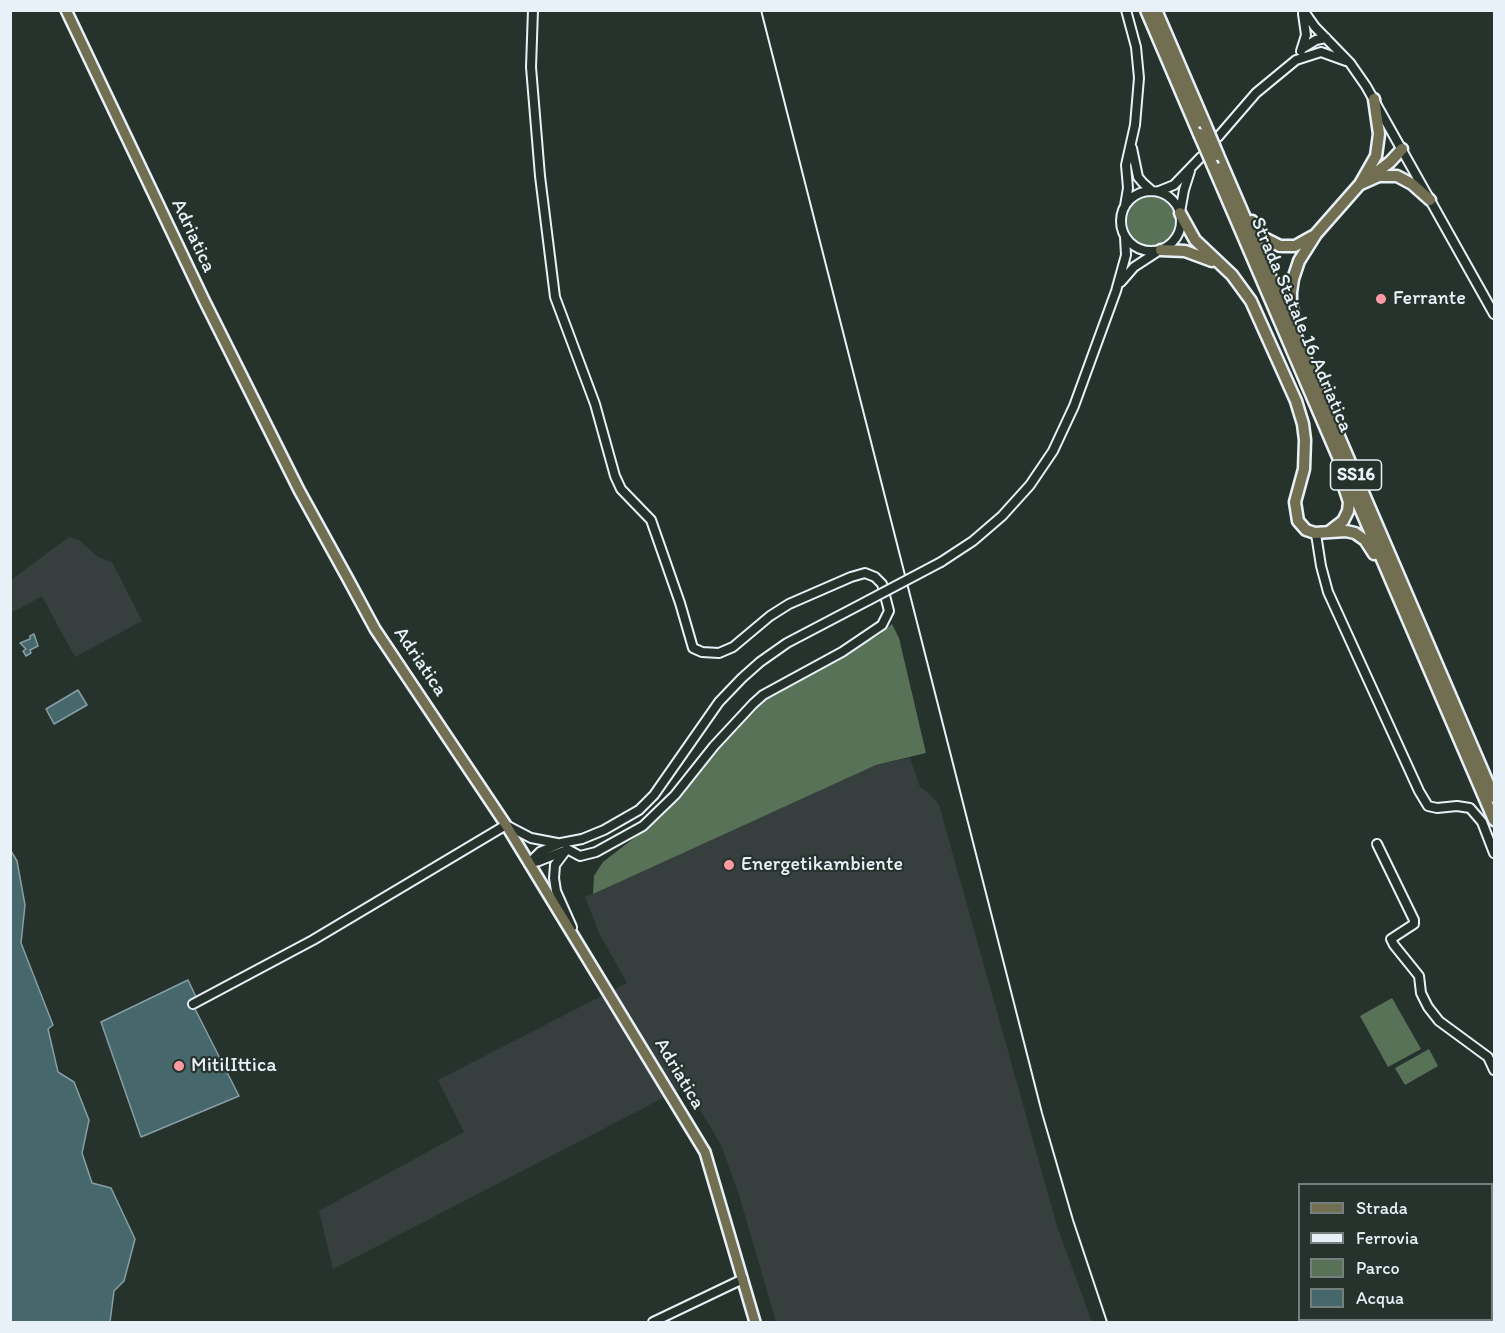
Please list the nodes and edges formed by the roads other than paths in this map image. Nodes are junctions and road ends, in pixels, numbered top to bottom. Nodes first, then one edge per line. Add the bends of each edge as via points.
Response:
1 (66, 10) edge
2 (533, 10) edge
3 (1126, 10) edge
4 (1146, 10) edge
5 (1156, 10) edge
6 (1303, 10) edge
7 (1326, 38) junction
8 (1301, 51) junction
9 (1314, 52) junction
10 (1296, 60) junction
11 (1350, 63) junction
12 (1374, 99) junction
13 (1202, 129) junction
14 (1218, 137) dead end
15 (1131, 147) junction
16 (1402, 149) junction
17 (1201, 157) dead end
18 (1374, 163) junction
19 (1191, 169) junction
20 (1365, 181) junction
21 (1230, 182) junction
22 (1155, 191) junction
23 (1430, 200) junction
24 (1125, 206) junction
25 (1180, 213) junction
26 (1316, 234) junction
27 (1125, 237) junction
28 (1161, 249) junction
29 (1222, 265) junction
30 (1116, 291) junction
31 (1494, 314) edge
32 (1316, 381) junction
33 (1317, 407) junction
34 (1329, 532) junction
35 (1316, 534) junction
36 (1404, 610) junction
37 (1494, 797) edge
38 (1494, 820) edge
39 (506, 825) junction
40 (582, 839) junction
41 (1377, 844) dead end
42 (564, 846) junction
43 (596, 852) junction
44 (1494, 853) edge
45 (529, 862) junction
46 (580, 946) junction
47 (193, 1004) dead end
48 (1494, 1070) edge
49 (743, 1279) junction
50 (653, 1323) edge
51 (756, 1323) edge

1 - 39 main road, Adriatica via 204,300 324,537 375,628
2 - 43 street via 531,67 555,297 595,404 615,477 621,489 651,520 693,648 719,652 733,648 789,604 865,573 882,584 889,611 882,625 842,652 763,695 658,813 643,826
3 - 15 street via 1139,68
4 - 13 highway, Strada Statale 16 Adriatica / SS16
5 - 13 highway, Strada Statale 16 Adriatica / SS16
6 - 7 street
6 - 8 street via 1306,33
7 - 8 street
7 - 9 street
7 - 11 street
8 - 10 street
9 - 10 street
9 - 11 street via 1327,52
10 - 14 street via 1256,93
11 - 12 street
12 - 16 street
12 - 18 highway, SS16 via 1379,140
13 - 21 highway, Strada Statale 16 Adriatica / SS16, bridge
13 - 33 highway, Strada Statale 16 Adriatica / SS16, bridge via 1213,166
15 - 22 street via 1138,177
15 - 24 street via 1126,165
16 - 18 highway, SS16
16 - 20 highway, SS16
16 - 23 street
17 - 19 street
18 - 20 highway, SS16
19 - 22 street via 1172,186
19 - 25 street
20 - 23 highway via 1384,175 1399,177
20 - 26 highway, SS16
21 - 26 highway, SS16 via 1268,241 1292,246
21 - 32 highway, Strada Statale 16 Adriatica / SS16
22 - 24 street via 1136,194
22 - 25 street via 1172,199
23 - 31 street
24 - 27 street via 1120,221
25 - 28 street via 1178,234
25 - 29 highway, SS16 via 1193,237
26 - 32 highway, SS16 via 1296,268 1291,297
27 - 28 street via 1140,249
27 - 30 street via 1126,255
28 - 29 highway, SS16 via 1190,252
28 - 30 street via 1130,271
29 - 35 highway, SS16 via 1254,305 1298,406 1305,452 1296,513 1304,528
30 - 40 street, bridge via 1069,418 1042,468 992,526 941,562 787,643 760,662 719,702 644,807 616,825
32 - 37 highway, Strada Statale 16 Adriatica / SS16
33 - 34 highway, SS16 via 1348,502 1346,518
33 - 36 highway, Strada Statale 16 Adriatica / SS16
34 - 35 highway, SS16
34 - 36 highway, SS16 via 1351,531 1363,538
35 - 44 street via 1328,592 1419,791 1428,806 1470,808 1482,822
36 - 38 highway, Strada Statale 16 Adriatica / SS16
39 - 42 street via 538,841
39 - 45 main road, Adriatica
39 - 47 street via 313,940
40 - 42 street
40 - 43 street
41 - 48 street via 1414,920 1414,924 1391,939 1394,945 1419,976 1421,993 1439,1022 1488,1057
42 - 43 street via 580,856
42 - 45 street via 542,861
42 - 46 street via 555,867 554,884
45 - 46 main road, Adriatica
46 - 49 main road, Adriatica via 705,1152
49 - 50 street
49 - 51 main road, Adriatica

